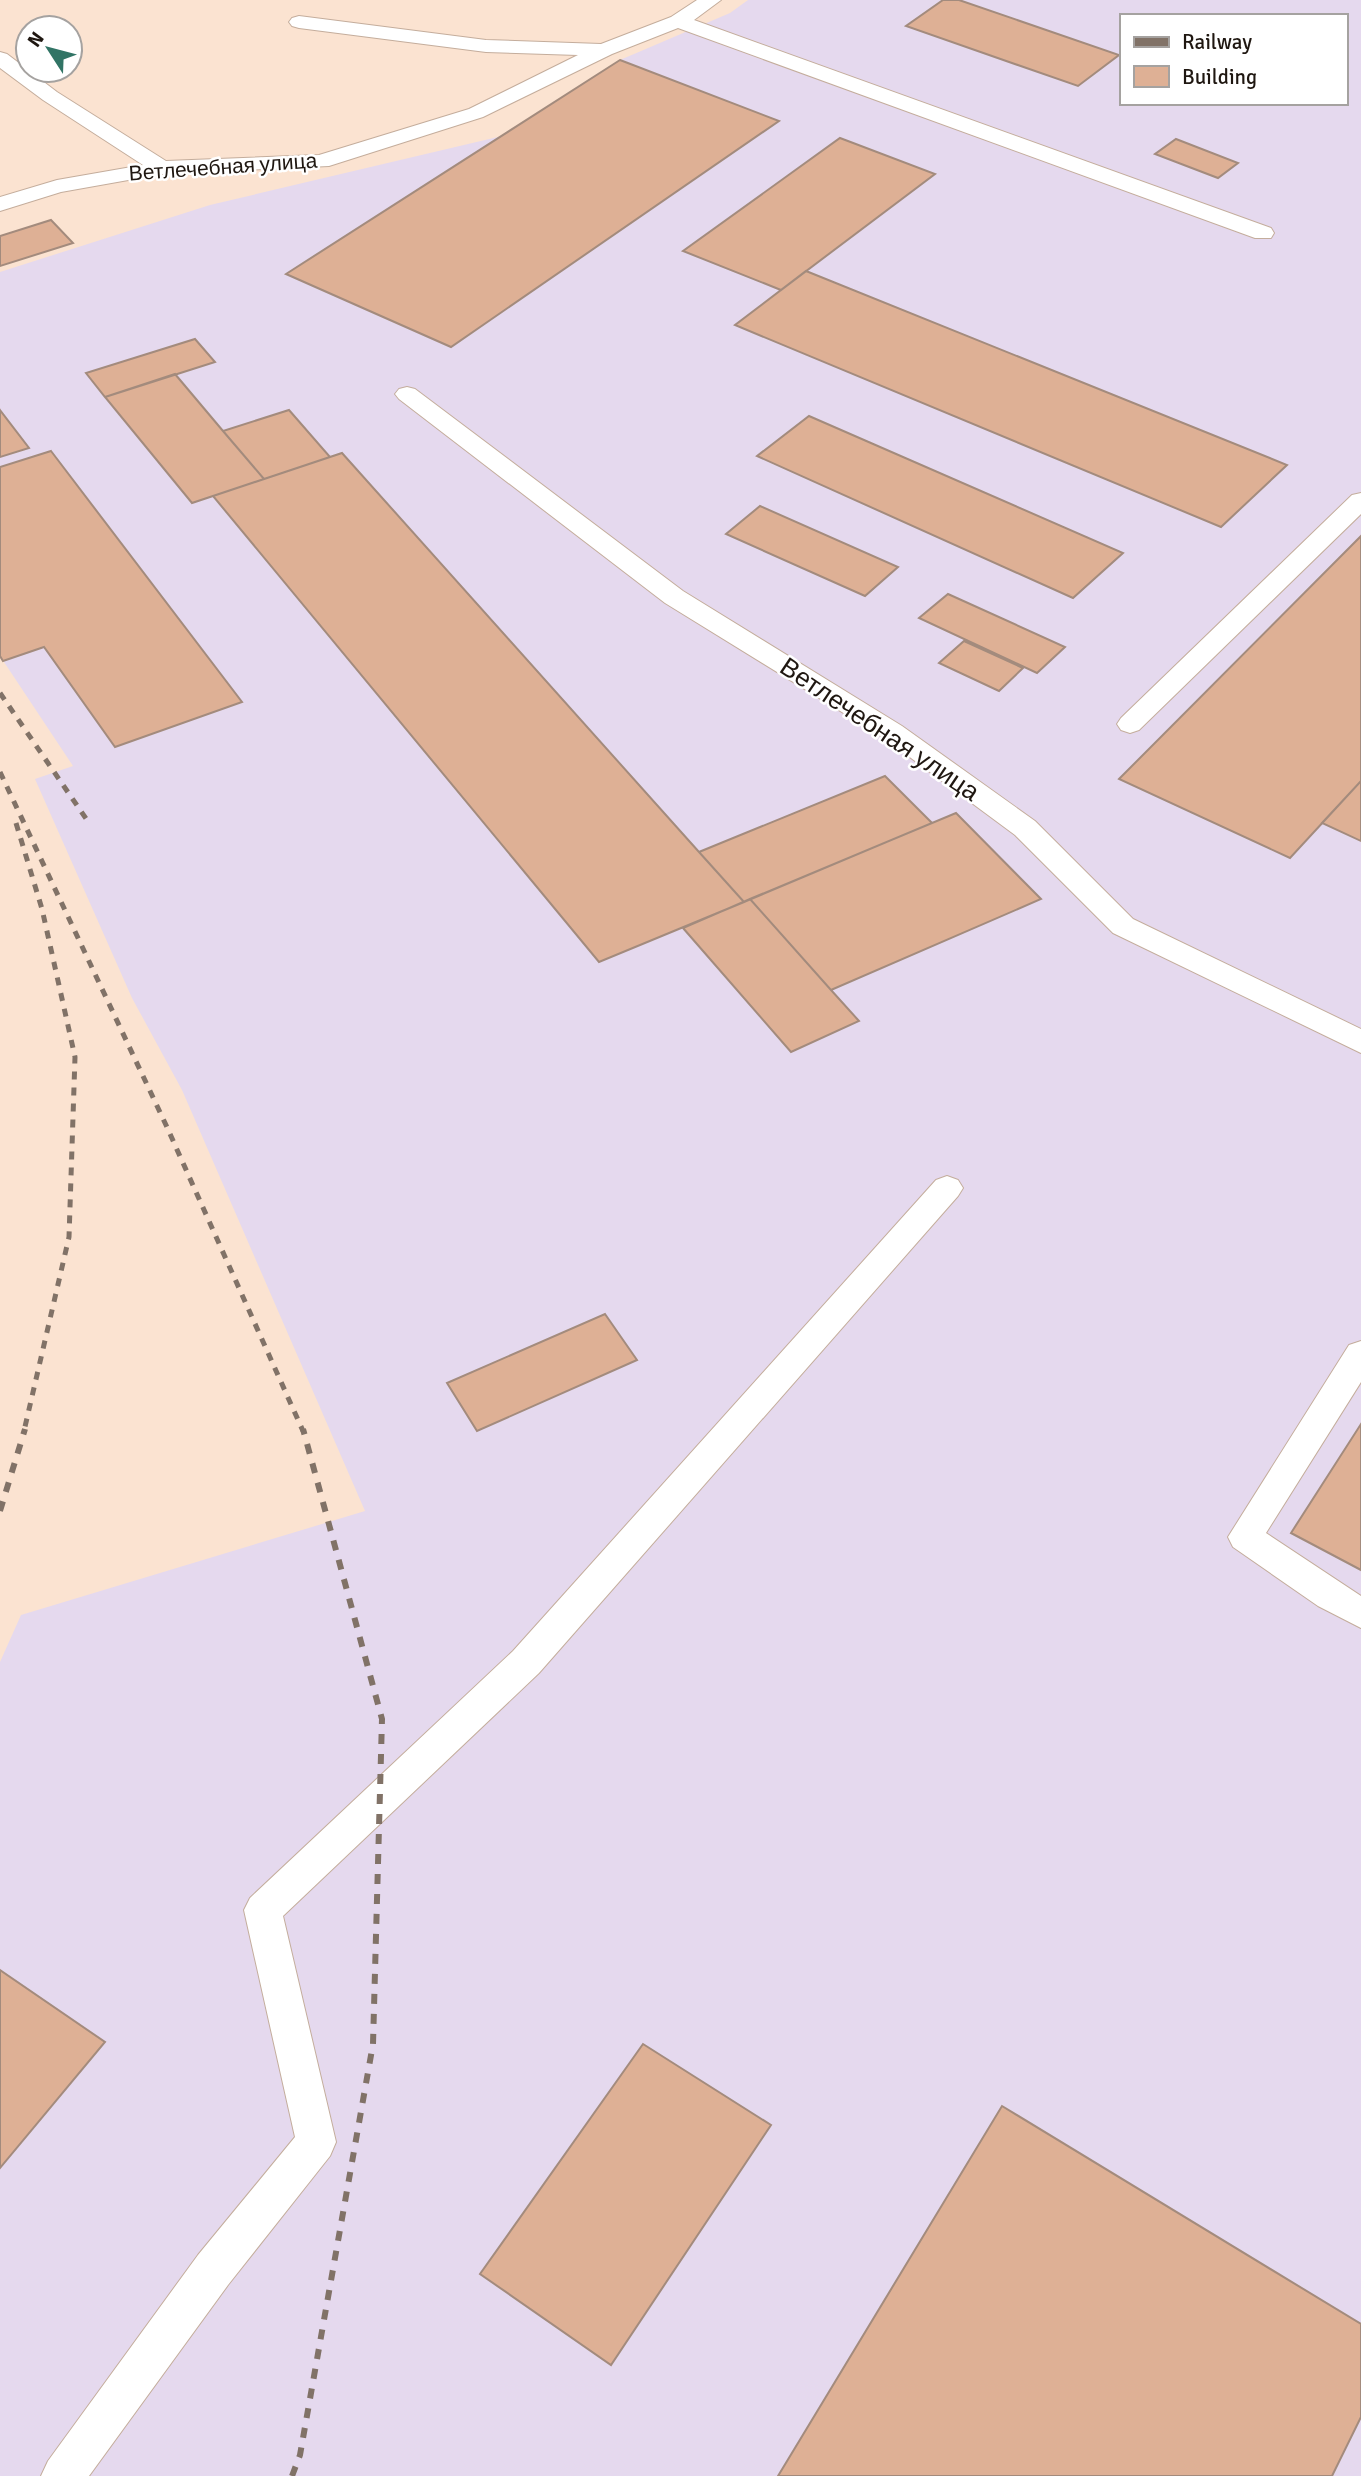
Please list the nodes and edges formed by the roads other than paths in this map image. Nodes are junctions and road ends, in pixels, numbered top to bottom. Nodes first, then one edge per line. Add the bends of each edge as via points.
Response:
1 (711, 0) edge
2 (678, 21) junction
3 (299, 22) dead end
4 (605, 50) junction
5 (0, 58) edge
6 (162, 168) junction
7 (0, 204) edge
8 (1264, 233) dead end
9 (407, 394) dead end
10 (1361, 500) edge
11 (1130, 724) dead end
12 (1361, 1042) edge
13 (947, 1188) dead end
14 (1361, 1354) edge
15 (1361, 1613) edge
16 (64, 2476) edge

1 - 2 lane, Ветлечебная улица
2 - 4 lane, Ветлечебная улица
2 - 8 lane
3 - 4 lane via 486,46
4 - 6 lane, Ветлечебная улица via 476,113 321,161
5 - 6 lane
6 - 7 lane, Ветлечебная улица via 57,186
9 - 12 lane, Ветлечебная улица via 674,597 893,732 1026,828 1123,926
10 - 11 lane
13 - 16 lane via 526,1662 262,1910 316,2142 213,2270
14 - 15 lane via 1245,1537

